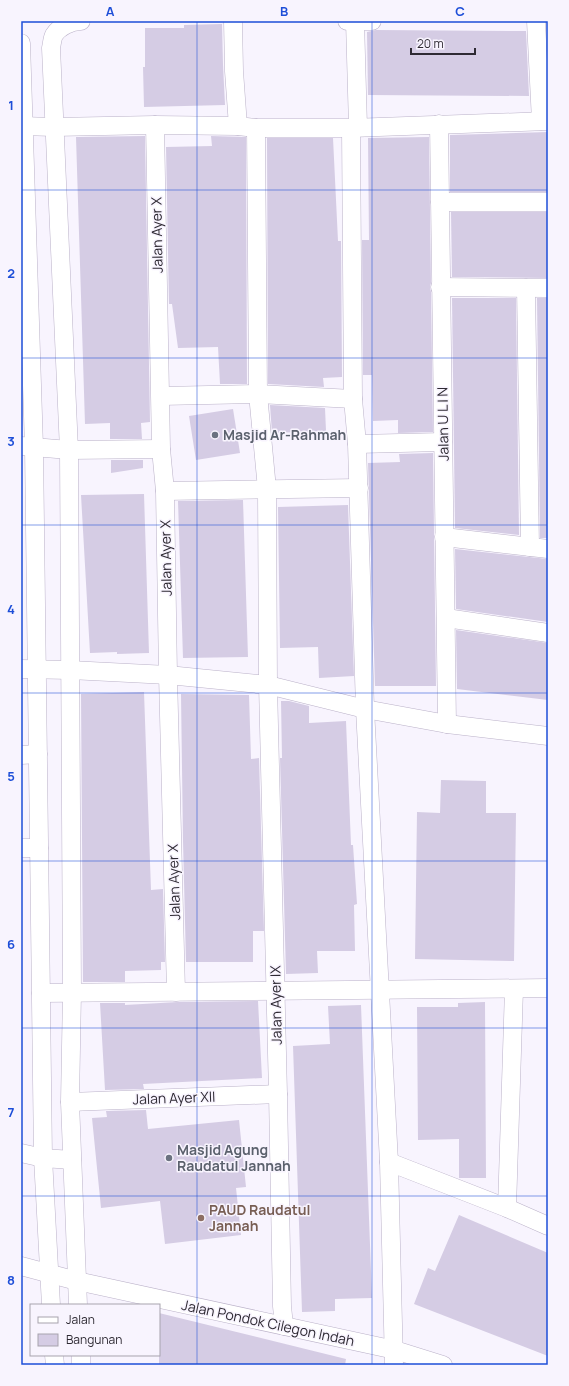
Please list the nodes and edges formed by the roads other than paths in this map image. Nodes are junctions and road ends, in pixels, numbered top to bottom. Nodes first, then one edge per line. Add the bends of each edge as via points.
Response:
1 (81, 21) edge
2 (233, 21) edge
3 (347, 21) edge
4 (355, 21) edge
5 (372, 21) edge
6 (536, 21) edge
7 (21, 43) edge
8 (51, 48) junction
9 (21, 51) edge
10 (544, 121) edge
11 (439, 124) junction
12 (155, 125) junction
13 (22, 126) edge
14 (238, 126) junction
15 (54, 127) junction
16 (354, 127) junction
17 (256, 128) junction
18 (440, 202) junction
19 (548, 202) edge
20 (440, 287) junction
21 (526, 288) junction
22 (548, 288) edge
23 (258, 394) junction
24 (161, 396) junction
25 (353, 399) junction
26 (443, 442) junction
27 (357, 444) junction
28 (27, 447) edge
29 (161, 449) junction
30 (69, 450) junction
31 (359, 488) junction
32 (267, 489) junction
33 (165, 491) junction
34 (444, 537) junction
35 (539, 548) edge
36 (446, 618) junction
37 (548, 633) edge
38 (29, 669) edge
39 (70, 670) junction
40 (168, 675) junction
41 (268, 685) junction
42 (365, 709) junction
43 (447, 724) junction
44 (548, 736) edge
45 (29, 755) edge
46 (21, 848) edge
47 (39, 848) junction
48 (548, 988) edge
49 (514, 989) junction
50 (276, 990) junction
51 (380, 991) junction
52 (72, 992) junction
53 (176, 992) junction
54 (41, 993) junction
55 (278, 1094) junction
56 (70, 1102) junction
57 (21, 1153) edge
58 (43, 1158) junction
59 (72, 1160) junction
60 (389, 1162) junction
61 (507, 1208) junction
62 (548, 1226) edge
63 (21, 1266) edge
64 (50, 1273) junction
65 (77, 1281) junction
66 (51, 1304) edge
67 (78, 1304) edge
68 (284, 1326) junction
69 (395, 1358) edge
70 (443, 1365) edge

1 - 8 street via 58,30
2 - 14 street
3 - 4 street
4 - 5 street
4 - 16 street
6 - 10 street
7 - 9 street
8 - 9 street
8 - 15 street
9 - 13 street
10 - 11 street
11 - 16 street
11 - 18 street, Jalan U L I N
12 - 14 street
12 - 15 street
12 - 24 street, Jalan Ayer X
13 - 15 street
13 - 28 street
14 - 17 street
15 - 30 street
16 - 17 street
16 - 25 street
17 - 23 street, Jalan Ayer IX
18 - 19 street
18 - 20 street, Jalan U L I N
20 - 21 street
20 - 26 street, Jalan U L I N
21 - 22 street
21 - 35 street
23 - 24 street
23 - 25 street
23 - 32 street, Jalan Ayer IX
24 - 29 street, Jalan Ayer X
25 - 27 street
26 - 27 street
26 - 34 street, Jalan U L I N
27 - 31 street
28 - 30 street
28 - 38 street
29 - 30 street
29 - 33 street, Jalan Ayer X
30 - 39 street
31 - 32 street
31 - 42 street
32 - 33 street
32 - 41 street, Jalan Ayer IX
33 - 40 street, Jalan Ayer X
34 - 35 street
34 - 36 street, Jalan U L I N
36 - 37 street
36 - 43 street, Jalan U L I N
38 - 39 street
38 - 45 street
39 - 40 street
39 - 52 street
40 - 41 street
40 - 53 street, Jalan Ayer X
41 - 42 street
41 - 50 street, Jalan Ayer IX
42 - 43 street
42 - 51 street
43 - 44 street
45 - 47 street
46 - 47 street
47 - 54 street
48 - 49 street
49 - 51 street
49 - 61 street
50 - 51 street
50 - 53 street
50 - 55 street, Jalan Ayer IX
51 - 60 street
52 - 53 street
52 - 54 street
52 - 56 street
54 - 58 street
55 - 56 street, Jalan Ayer XII
55 - 68 street, Jalan Ayer IX
56 - 59 street
57 - 58 street
58 - 59 street
58 - 64 street
59 - 65 street
60 - 61 street
60 - 69 street
61 - 62 street
63 - 64 street, Jalan Pondok Cilegon Indah
64 - 65 street, Jalan Pondok Cilegon Indah
64 - 66 street
65 - 67 street
65 - 68 street, Jalan Pondok Cilegon Indah
68 - 69 street, Jalan Pondok Cilegon Indah
69 - 70 street, Jalan Pondok Cilegon Indah

